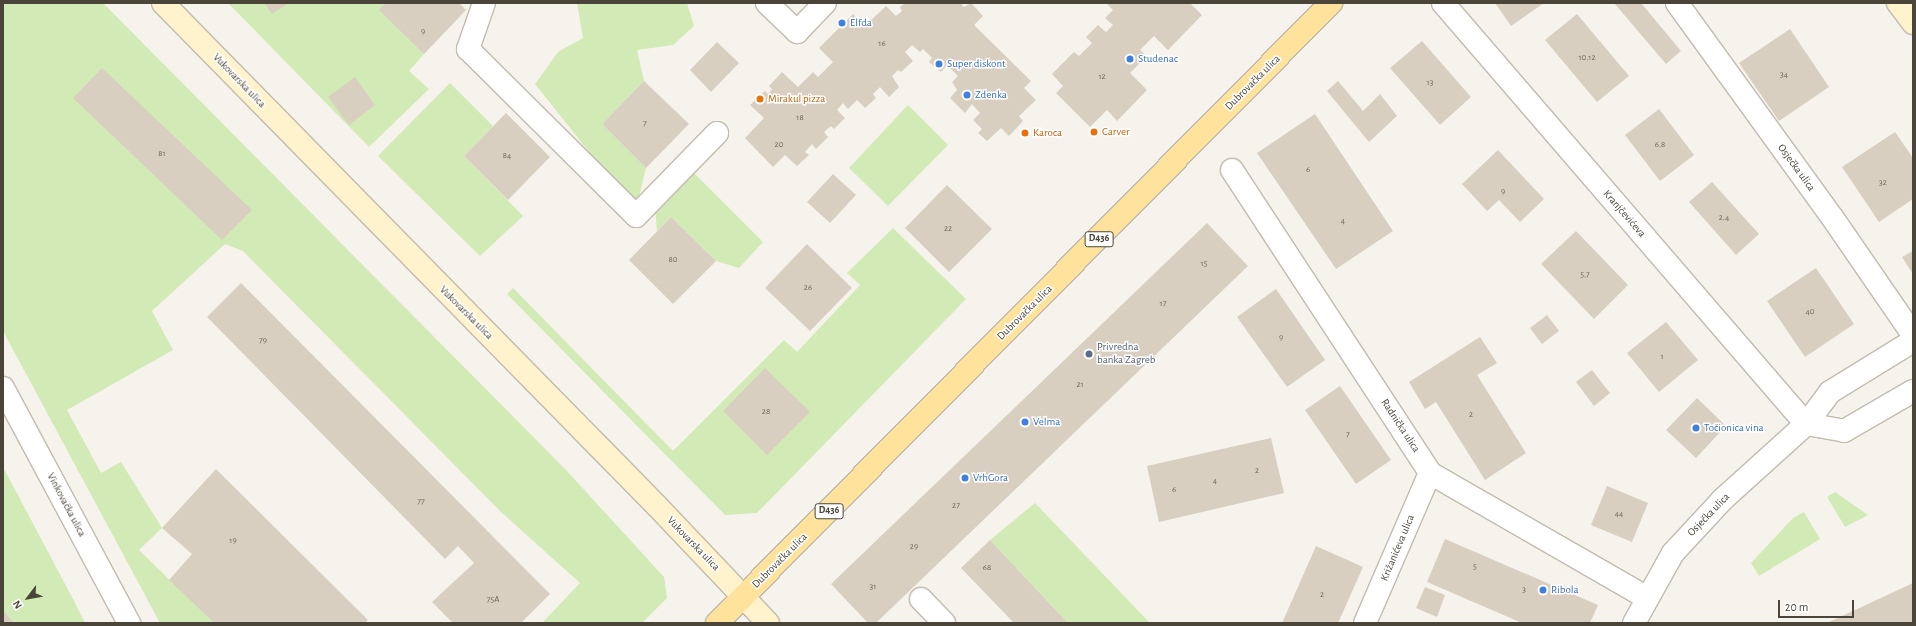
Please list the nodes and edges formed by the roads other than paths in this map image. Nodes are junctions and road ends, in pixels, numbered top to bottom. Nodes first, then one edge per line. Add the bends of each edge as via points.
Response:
1 (163, 3) edge
2 (484, 3) edge
3 (767, 3) edge
4 (825, 3) edge
5 (1331, 3) edge
6 (1443, 3) edge
7 (1677, 3) edge
8 (1898, 3) edge
9 (1913, 23) edge
10 (717, 133) dead end
11 (1232, 170) dead end
12 (1913, 335) edge
13 (1913, 341) edge
14 (3, 388) edge
15 (1913, 391) edge
16 (1806, 424) junction
17 (1430, 473) junction
18 (744, 596) junction
19 (1647, 598) junction
20 (921, 599) dead end
21 (129, 623) edge
22 (717, 623) edge
23 (768, 623) edge
24 (944, 623) edge
25 (1365, 623) edge
26 (1634, 623) edge

1 - 18 street, Vukovarska ulica
2 - 10 street via 468,49 636,216
3 - 4 street via 797,32
5 - 18 main road, Dubrovačka ulica / D436
6 - 16 street, Kranjčevićeva
7 - 12 street, Osječka ulica via 1832,217
8 - 9 street
11 - 17 street, Radnička ulica
13 - 16 street, Osječka ulica via 1830,392
14 - 21 street, Vinkovačka ulica
15 - 16 street via 1844,431
16 - 19 street, Osječka ulica via 1701,522 1673,553
17 - 19 street, Radnička ulica
17 - 25 street, Križanićeva ulica
18 - 22 main road, Dubrovačka ulica / D436
18 - 23 street, Vukovarska ulica
19 - 26 street, Osječka ulica
20 - 24 street

